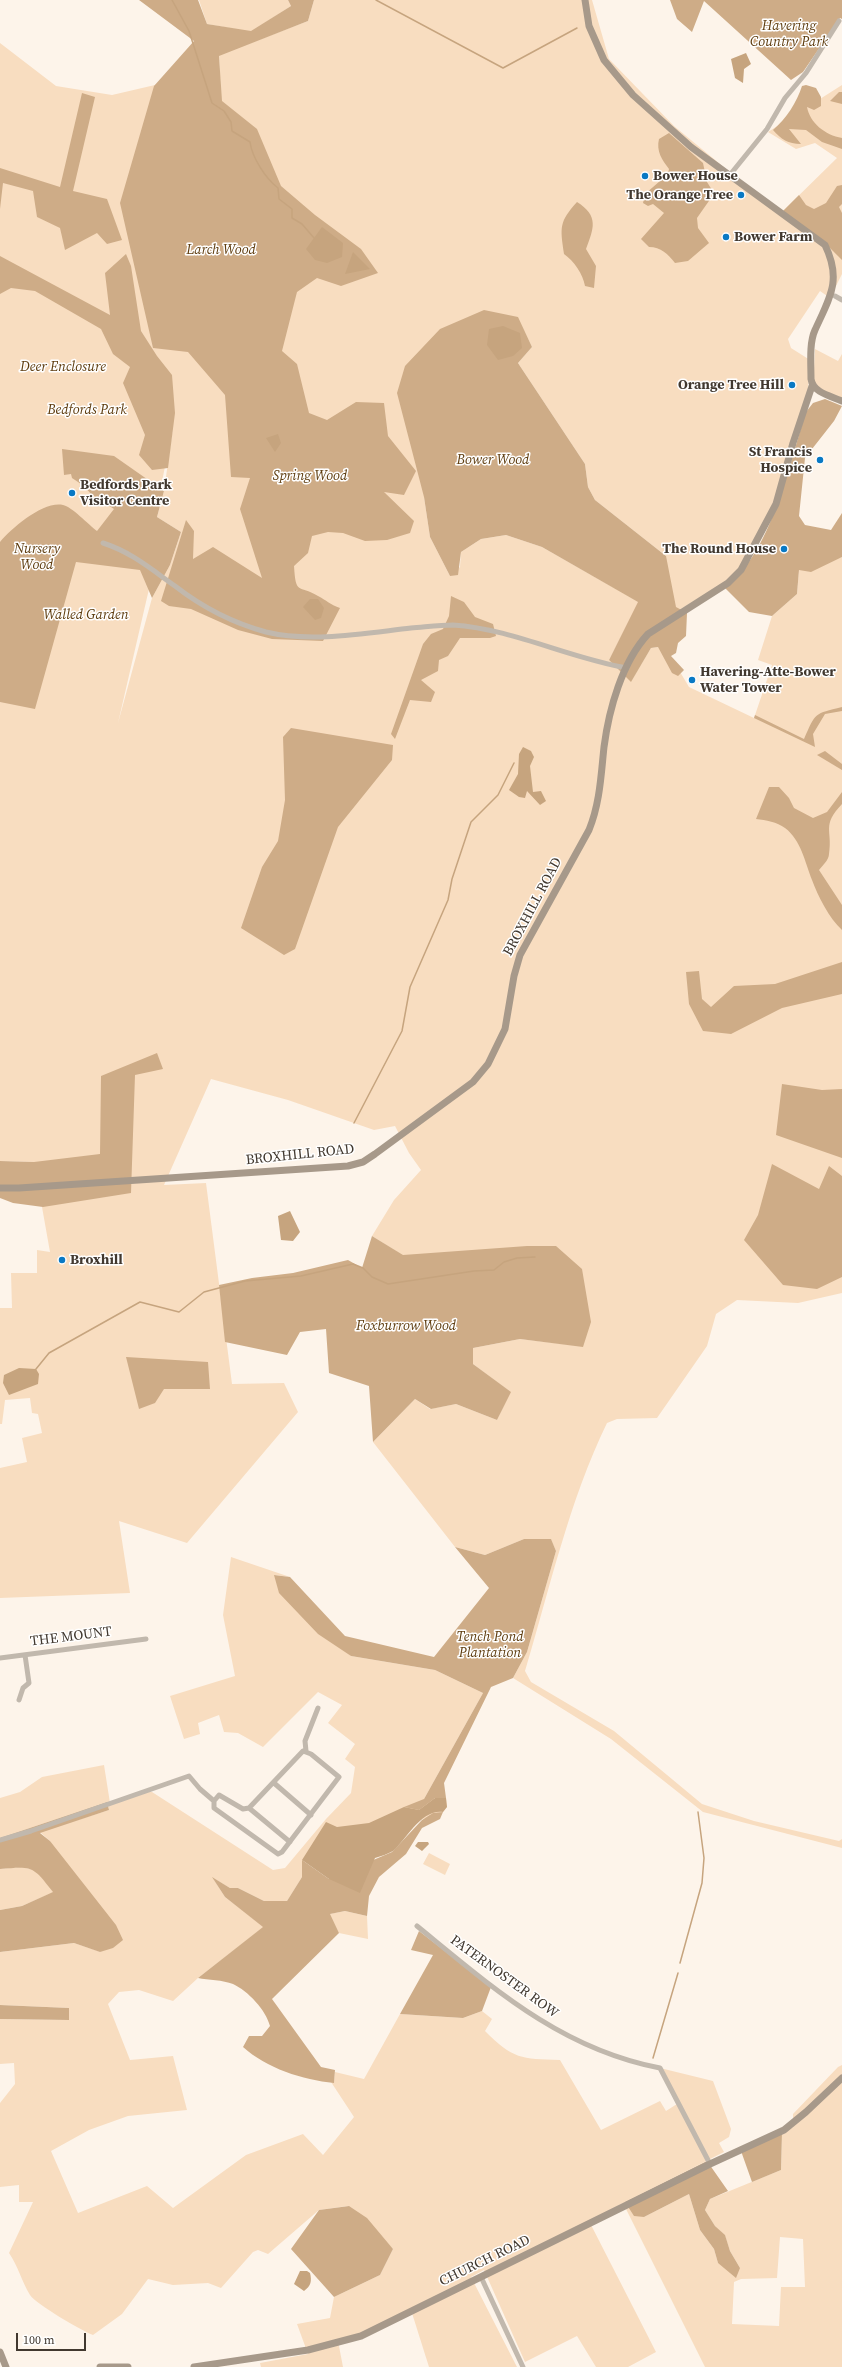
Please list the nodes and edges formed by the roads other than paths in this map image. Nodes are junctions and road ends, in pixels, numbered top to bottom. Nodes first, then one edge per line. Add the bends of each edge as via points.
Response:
1 (585, 0) edge
2 (839, 21) dead end
3 (729, 176) junction
4 (835, 296) junction
5 (842, 300) edge
6 (812, 386) junction
7 (824, 393) junction
8 (842, 401) edge
9 (806, 404) junction
10 (103, 543) dead end
11 (626, 668) junction
12 (0, 1188) edge
13 (146, 1639) dead end
14 (25, 1655) junction
15 (0, 1658) edge
16 (19, 1700) dead end
17 (318, 1708) dead end
18 (306, 1751) junction
19 (274, 1783) junction
20 (214, 1801) junction
21 (248, 1808) junction
22 (311, 1815) junction
23 (0, 1840) edge
24 (290, 1842) junction
25 (417, 1926) dead end
26 (842, 2078) edge
27 (710, 2164) junction
28 (480, 2277) junction
29 (0, 2352) edge
30 (6, 2367) edge
31 (100, 2367) edge
32 (128, 2367) edge
33 (194, 2367) edge
34 (524, 2367) edge

1 - 3 street via 589,26 604,60 633,95 691,147
2 - 3 street via 806,73 785,98 767,129
3 - 4 street via 825,245 834,256 839,270 839,285
4 - 5 street
4 - 6 street via 814,331 810,379
6 - 7 street
6 - 9 street, BROXHILL ROAD
7 - 8 street
7 - 9 street via 813,397
9 - 11 street, BROXHILL ROAD via 776,504 741,570 728,583 648,634
10 - 11 street via 119,548 150,566 175,587 210,609 236,623 267,632 337,636 454,625 500,632 592,661
11 - 12 street, BROXHILL ROAD via 605,745 596,815 520,955 505,1029 488,1064 473,1082 375,1154 363,1162 348,1166
13 - 14 street, THE MOUNT
14 - 15 street, THE MOUNT
14 - 16 street via 29,1683
17 - 18 street via 305,1741
18 - 19 street via 303,1751
18 - 22 street via 339,1778
19 - 21 street
19 - 22 street
20 - 21 street via 219,1795 243,1809
20 - 23 street via 189,1776
20 - 24 street via 214,1808 278,1854
21 - 24 street
22 - 24 street
25 - 27 street, PATERNOSTER ROW via 505,1996 550,2027 613,2057 660,2068
26 - 27 street, CHURCH ROAD via 784,2130
27 - 28 street, CHURCH ROAD
28 - 33 street, CHURCH ROAD via 346,2341 308,2350
28 - 34 street
29 - 30 street
31 - 32 street

